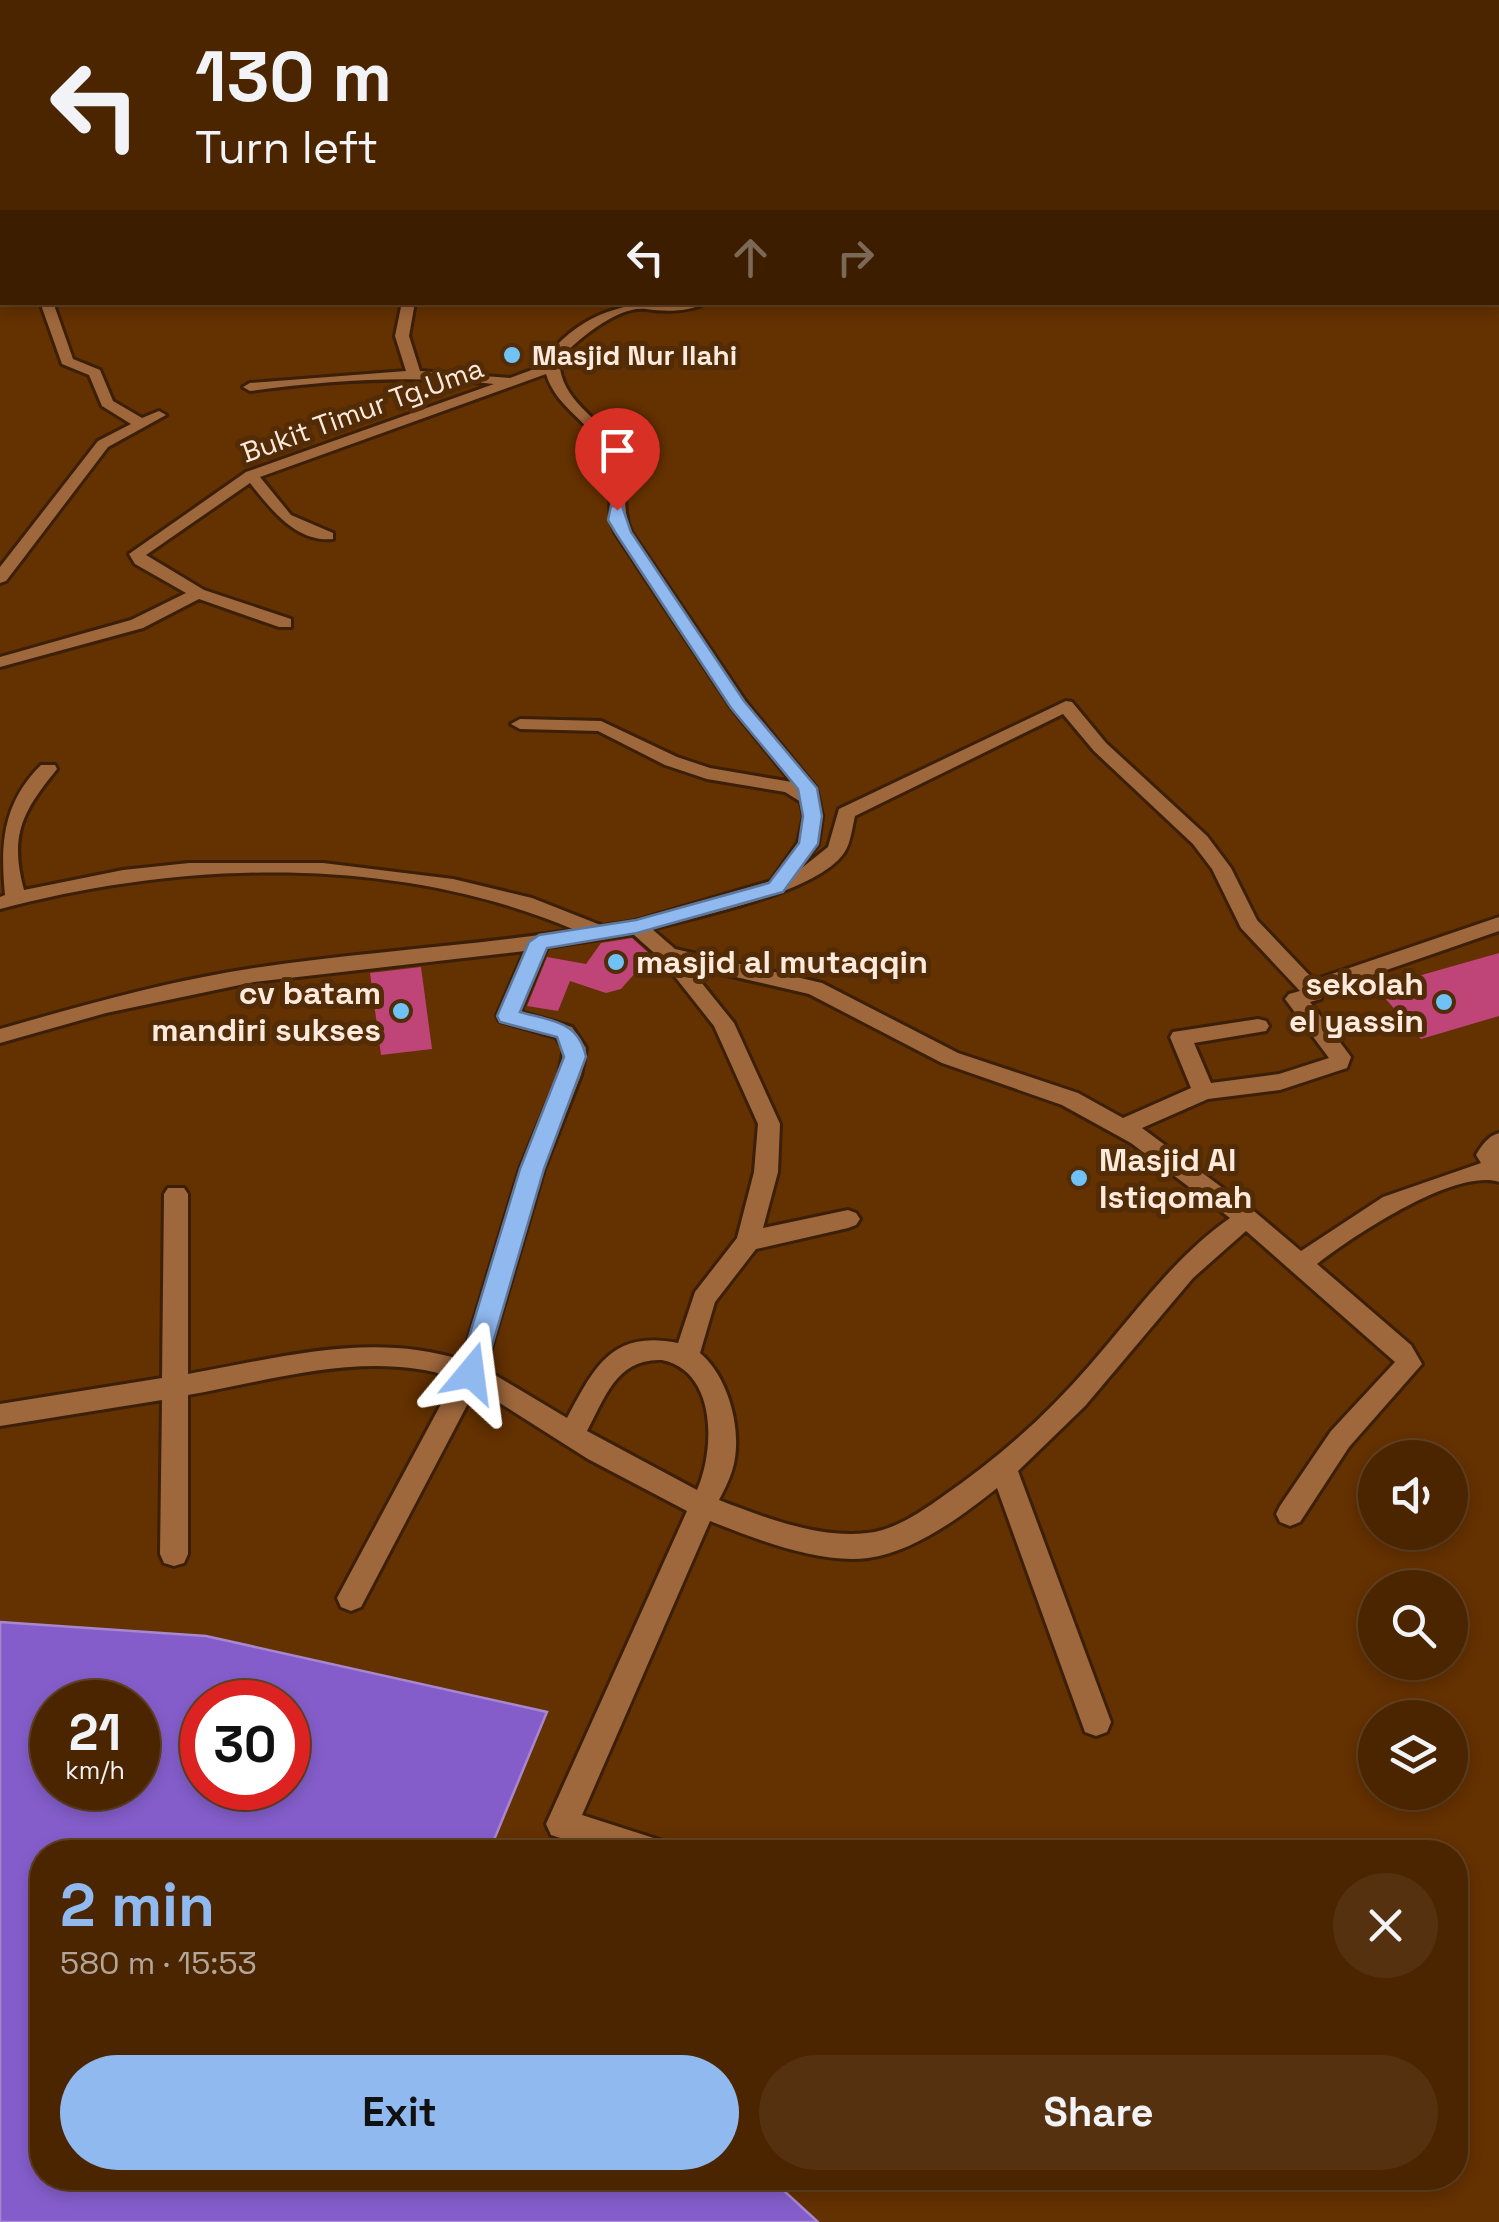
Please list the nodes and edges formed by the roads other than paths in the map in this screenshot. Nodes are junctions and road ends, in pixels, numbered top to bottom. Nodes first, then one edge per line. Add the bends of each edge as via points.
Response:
1 (47, 305) edge
2 (408, 305) edge
3 (642, 305) edge
4 (653, 305) edge
5 (680, 305) edge
6 (551, 368) junction
7 (415, 376) junction
8 (512, 382) junction
9 (250, 388) dead end
10 (159, 415) dead end
11 (140, 422) junction
12 (251, 474) junction
13 (327, 536) dead end
14 (0, 578) edge
15 (198, 593) junction
16 (285, 624) dead end
17 (0, 662) edge
18 (520, 724) dead end
19 (48, 769) dead end
20 (811, 800) junction
21 (776, 888) junction
22 (8, 901) edge
23 (1499, 924) edge
24 (637, 927) junction
25 (602, 933) junction
26 (539, 942) junction
27 (668, 954) junction
28 (1310, 989) junction
29 (1258, 1026) dead end
30 (0, 1036) edge
31 (1204, 1092) junction
32 (1122, 1128) junction
33 (1499, 1141) edge
34 (1496, 1170) edge
35 (176, 1194) dead end
36 (1247, 1218) junction
37 (848, 1220) dead end
38 (748, 1241) junction
39 (1302, 1263) junction
40 (687, 1355) junction
41 (471, 1373) junction
42 (174, 1387) junction
43 (0, 1415) edge
44 (572, 1434) junction
45 (1004, 1470) junction
46 (702, 1507) junction
47 (1290, 1514) dead end
48 (174, 1554) dead end
49 (351, 1598) dead end
50 (1096, 1722) dead end
51 (613, 1840) edge

1 - 11 street via 67,361 95,373 108,402
2 - 7 street via 402,336
3 - 6 street via 598,318 562,344
4 - 5 street
6 - 8 street, Bukit Timur Tg.Uma
6 - 20 street via 563,400 612,451 622,481 616,514 623,532
7 - 8 street
7 - 9 street
8 - 12 street, Bukit Timur Tg.Uma
10 - 11 street
11 - 14 street via 103,444
12 - 13 street via 286,518
12 - 15 street, Bukit Timur Tg.Uma via 136,554
15 - 16 street, Bukit Timur Tg.Uma
15 - 17 street via 137,624
18 - 20 street via 601,726 671,761 790,787
19 - 22 street via 20,797 7,824 2,850
20 - 21 street via 808,844
21 - 24 street
21 - 28 street via 820,867 837,849 846,813 1066,706 1200,840 1248,922
22 - 25 street via 146,874 381,876 514,900
23 - 28 street
24 - 25 street
24 - 27 street
25 - 26 street
26 - 30 street via 254,975
26 - 41 street via 508,1016 564,1032 575,1057 532,1169
27 - 32 street via 816,988 950,1058 1070,1099
27 - 38 street via 723,1024 769,1124 766,1172
28 - 31 street via 1314,994 1295,1001 1339,1063 1280,1082
29 - 31 street via 1181,1037
31 - 32 street
32 - 36 street
33 - 34 street via 1488,1155
34 - 39 street via 1418,1188 1382,1204
35 - 42 street
36 - 39 street
36 - 45 street via 1180,1273 1073,1402
37 - 38 street
38 - 40 street via 704,1299
39 - 47 street via 1409,1364 1340,1439
40 - 44 street via 658,1349 624,1356
40 - 46 street via 706,1375 720,1421 720,1468
41 - 42 street via 437,1362 368,1356
41 - 44 street
41 - 49 street
42 - 43 street
42 - 48 street
44 - 46 street
45 - 46 street via 903,1534 864,1547 798,1537
45 - 50 street
46 - 51 street via 562,1824

